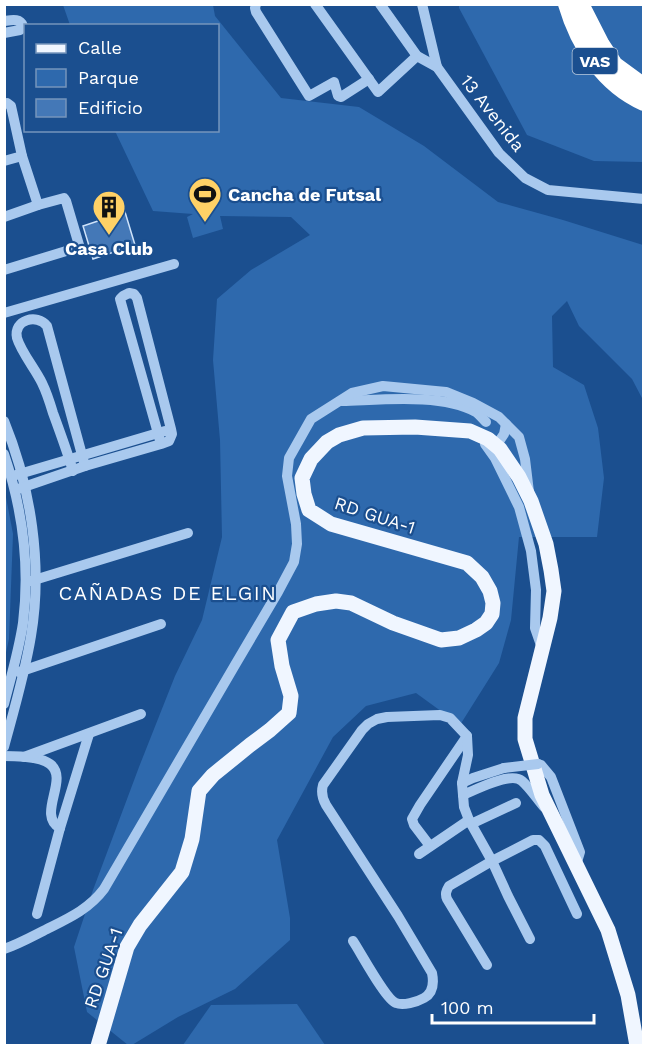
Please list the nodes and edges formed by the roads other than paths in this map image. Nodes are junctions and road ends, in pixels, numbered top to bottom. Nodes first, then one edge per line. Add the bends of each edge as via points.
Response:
1 (256, 4) edge
2 (315, 4) edge
3 (380, 4) edge
4 (422, 4) edge
5 (567, 4) edge
6 (580, 4) edge
7 (4, 21) edge
8 (4, 33) edge
9 (417, 56) junction
10 (437, 67) junction
11 (369, 79) junction
12 (644, 87) edge
13 (644, 102) edge
14 (4, 104) edge
15 (22, 156) junction
16 (4, 161) edge
17 (644, 199) edge
18 (38, 205) junction
19 (4, 217) edge
20 (174, 264) dead end
21 (4, 270) edge
22 (4, 313) edge
23 (339, 401) junction
24 (4, 421) edge
25 (486, 422) dead end
26 (506, 424) junction
27 (160, 439) junction
28 (490, 445) junction
29 (4, 454) edge
30 (83, 461) junction
31 (71, 465) junction
32 (17, 475) junction
33 (26, 486) junction
34 (15, 490) junction
35 (531, 501) junction
36 (188, 533) dead end
37 (30, 581) junction
38 (161, 624) dead end
39 (543, 648) junction
40 (18, 673) junction
41 (4, 704) edge
42 (141, 714) dead end
43 (89, 734) junction
44 (466, 736) junction
45 (4, 747) edge
46 (4, 756) edge
47 (24, 757) junction
48 (462, 783) junction
49 (463, 795) junction
50 (516, 803) dead end
51 (553, 819) junction
52 (470, 822) junction
53 (60, 828) junction
54 (430, 846) junction
55 (419, 854) dead end
56 (492, 861) junction
57 (576, 865) junction
58 (37, 914) dead end
59 (577, 914) dead end
60 (530, 939) dead end
61 (353, 941) dead end
62 (4, 949) edge
63 (487, 965) dead end
64 (98, 1046) edge
65 (637, 1046) edge

1 - 11 street via 256,12 309,96 334,82 341,97
2 - 11 street
3 - 9 street, 13 Avenida
4 - 10 street
5 - 13 highway, VAS via 574,26 603,73
6 - 12 highway, VAS via 614,65
7 - 8 street via 18,20 23,26
9 - 10 street, 13 Avenida
9 - 11 street via 378,92
10 - 17 street, 13 Avenida via 499,153 525,178 548,190
14 - 15 street via 11,106
15 - 16 street
15 - 18 street
18 - 19 street
18 - 21 street via 65,199 79,245
20 - 22 street
23 - 25 street via 424,399 457,405 478,413
23 - 26 street via 352,393 384,386 446,392 480,406
23 - 62 street via 311,419 289,458 287,476 297,544 294,562 105,889 78,913
24 - 32 street
26 - 28 street via 504,434
26 - 35 street via 519,437
27 - 27 street via 169,441 171,429 137,298 129,293 120,299
27 - 30 street
28 - 35 main road, RD GUA-1 via 510,463
28 - 39 street via 519,507 531,551 535,628
28 - 64 main road, RD GUA-1 via 488,439 470,431 363,428 327,442 311,459 302,478 309,510 330,524 467,563 490,591 492,614 476,630 459,638 441,640 351,603 316,604 293,612 278,640 291,696 289,713 199,790 192,839 182,872 127,947
29 - 32 street
30 - 31 street
30 - 31 street via 47,326 39,319 24,321 16,330 18,339 43,384
31 - 32 street
31 - 33 street
32 - 33 street
32 - 34 street
33 - 34 street
33 - 37 street via 33,540
34 - 37 street
35 - 39 main road, RD GUA-1 via 546,544 554,591
36 - 37 street
37 - 40 street via 33,621
38 - 40 street
39 - 51 main road, RD GUA-1 via 525,718 525,739
40 - 41 street
40 - 45 street
42 - 43 street
43 - 47 street
43 - 53 street
44 - 48 street via 468,755
44 - 54 street via 412,819
44 - 61 street via 450,718 440,715 376,719 362,730 323,785 326,805 432,973 430,991 420,1000 394,1003
46 - 47 street
47 - 53 street via 49,763 56,772 51,819
48 - 49 street
48 - 57 street, bridge via 504,768 541,765 551,777 580,852
49 - 51 street via 518,778
49 - 52 street
50 - 52 street
51 - 57 main road, RD GUA-1
52 - 54 street
52 - 56 street
53 - 58 street
54 - 55 street
56 - 59 street via 539,840
56 - 60 street
56 - 63 street via 446,890 447,899
57 - 65 main road, RD GUA-1 via 608,930 628,995

